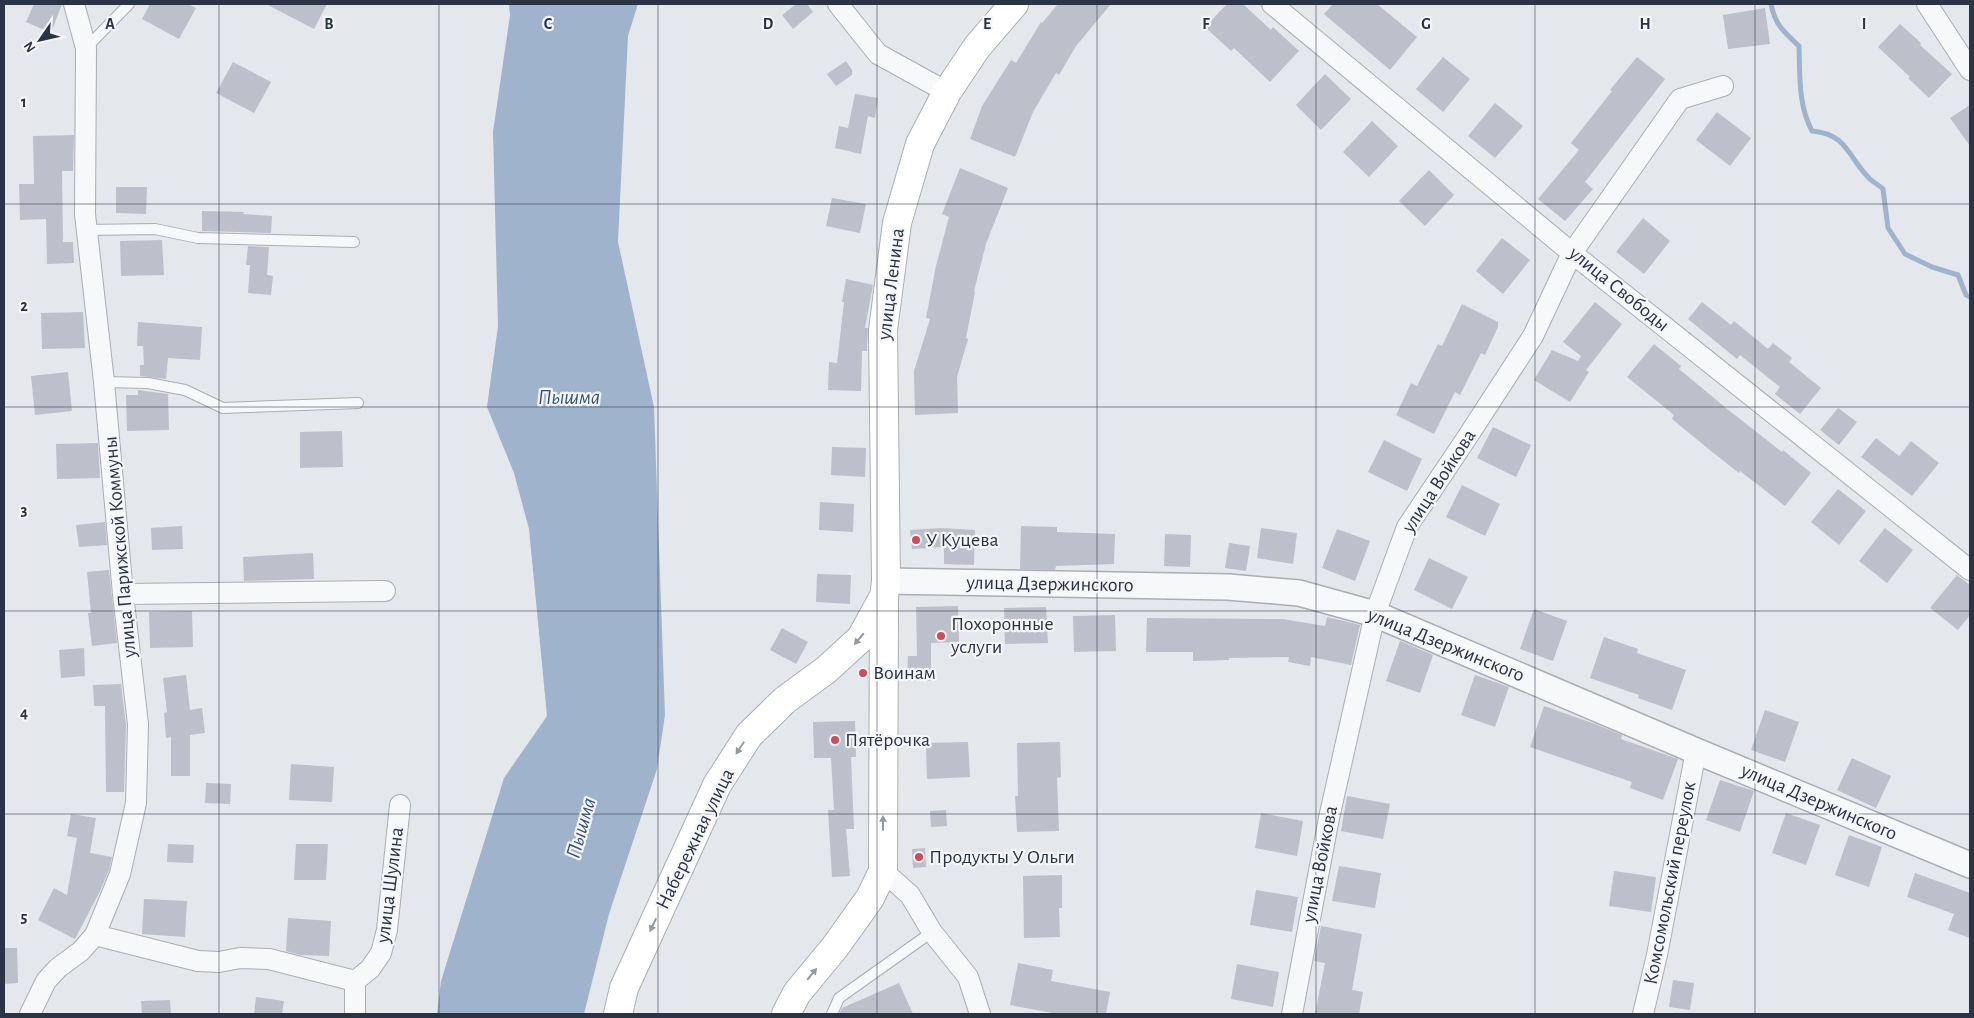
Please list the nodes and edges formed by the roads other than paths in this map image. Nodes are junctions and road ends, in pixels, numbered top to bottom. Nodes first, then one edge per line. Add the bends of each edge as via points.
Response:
1 (74, 4) edge
2 (129, 4) edge
3 (838, 4) edge
4 (1014, 4) edge
5 (1272, 4) edge
6 (1927, 4) edge
7 (86, 48) junction
8 (1970, 70) edge
9 (1723, 86) dead end
10 (947, 92) junction
11 (87, 230) junction
12 (354, 242) dead end
13 (1572, 252) junction
14 (104, 382) junction
15 (358, 403) dead end
16 (1970, 570) edge
17 (885, 589) junction
18 (385, 591) dead end
19 (123, 594) junction
20 (1375, 614) junction
21 (1696, 751) junction
22 (400, 805) dead end
23 (1970, 865) edge
24 (883, 872) junction
25 (932, 932) junction
26 (95, 935) junction
27 (355, 981) junction
28 (30, 1014) edge
29 (355, 1014) edge
30 (618, 1014) edge
31 (786, 1014) edge
32 (832, 1014) edge
33 (980, 1014) edge
34 (1292, 1014) edge
35 (1643, 1014) edge

1 - 7 street, улица Парижской Коммуны
2 - 7 lane
3 - 10 street via 878,54
4 - 10 main road, улица Ленина via 977,47
5 - 13 street, улица Свободы
6 - 8 street
7 - 11 street, улица Парижской Коммуны
9 - 13 street, улица Войкова via 1680,99
10 - 17 main road, улица Ленина via 920,144 897,223 883,330
11 - 12 lane via 154,229 198,238
11 - 14 street, улица Парижской Коммуны
13 - 16 street, улица Свободы
13 - 20 street, улица Войкова via 1533,336 1407,526
14 - 15 lane via 148,383 185,390 224,408
14 - 19 street, улица Парижской Коммуны
17 - 20 street, улица Дзержинского via 1228,587 1299,594
24 -> 17 main road, улица Ленина
17 -> 30 main road, Набережная улица via 861,638 826,670 785,700 749,735 717,785 624,988
18 - 19 street
19 - 26 street, улица Парижской Коммуны via 138,724 136,803 120,874
20 - 21 street, улица Дзержинского
20 - 34 street, улица Войкова via 1329,818
21 - 23 street, улица Дзержинского
21 - 35 street, Комсомольский переулок
22 - 27 street, улица Шулина via 381,953 370,969
24 - 25 street via 910,895
31 -> 24 main road via 797,993 870,898
25 - 32 lane via 839,998
25 - 33 street via 968,978
26 - 27 street via 198,961 269,959
26 - 28 street, улица Парижской Коммуны via 46,981
27 - 29 street

